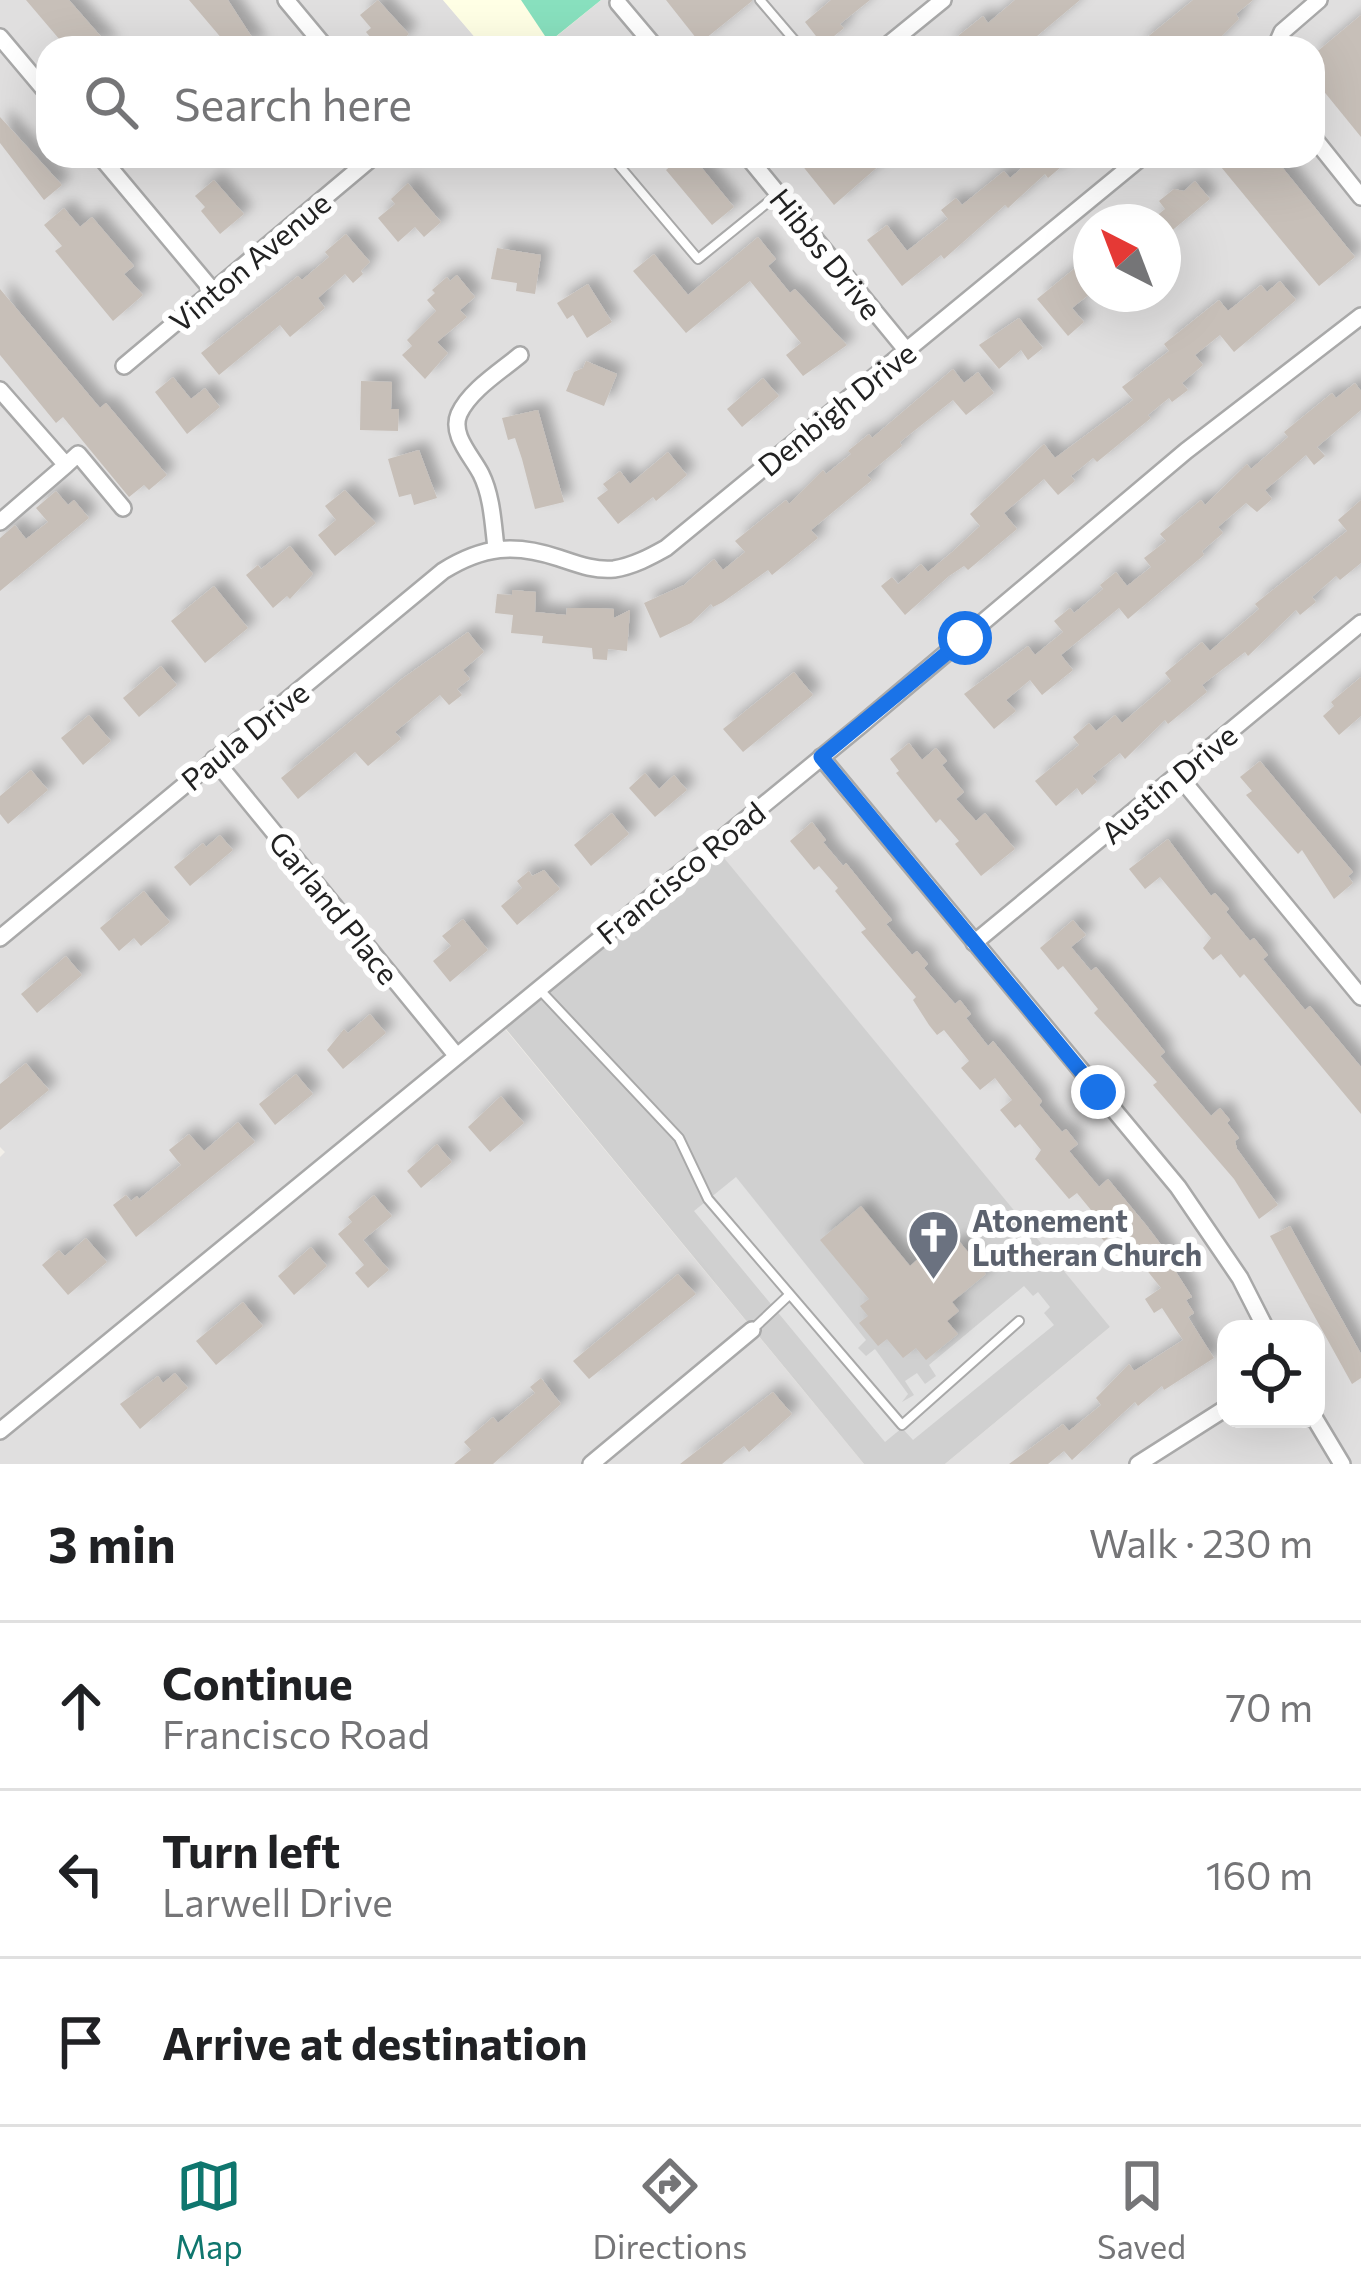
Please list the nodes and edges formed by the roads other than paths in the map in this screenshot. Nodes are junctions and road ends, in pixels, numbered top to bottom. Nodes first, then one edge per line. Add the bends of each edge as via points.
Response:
1 (286, 0) edge
2 (760, 0) edge
3 (943, 0) edge
4 (1319, 0) edge
5 (620, 1) edge
6 (316, 36) edge
7 (645, 36) edge
8 (791, 36) edge
9 (899, 36) edge
10 (1280, 36) edge
11 (0, 37) edge
12 (36, 80) edge
13 (1325, 151) edge
14 (110, 168) edge
15 (360, 168) edge
16 (621, 168) edge
17 (758, 168) edge
18 (1128, 168) edge
19 (778, 194) junction
20 (1361, 196) edge
21 (212, 292) junction
22 (1361, 316) edge
23 (907, 351) junction
24 (520, 355) dead end
25 (124, 365) dead end
26 (0, 390) edge
27 (66, 465) junction
28 (123, 508) dead end
29 (0, 522) edge
30 (496, 548) junction
31 (1361, 623) edge
32 (821, 757) junction
33 (214, 759) junction
34 (1178, 775) junction
35 (0, 938) edge
36 (974, 943) junction
37 (538, 987) junction
38 (1361, 997) edge
39 (456, 1055) junction
40 (788, 1296) junction
41 (1261, 1320) edge
42 (1019, 1322) dead end
43 (752, 1330) joint
44 (1217, 1413) edge
45 (1320, 1428) edge
46 (0, 1431) edge
47 (591, 1464) edge
48 (1138, 1464) edge
49 (1342, 1464) edge

1 - 6 street
2 - 8 lane
3 - 9 street
4 - 10 street
5 - 7 street
11 - 12 street
13 - 20 street
14 - 21 street
15 - 21 street, Vinton Avenue
16 - 19 lane via 698,259
17 - 19 street, Hibbs Drive
18 - 23 street, Denbigh Drive
19 - 23 street, Hibbs Drive
21 - 25 street, Vinton Avenue
22 - 32 street, Francisco Road via 1186,451
23 - 30 street, Denbigh Drive via 666,548 638,562 610,569 519,546
24 - 30 street via 472,395 457,423 490,497
26 - 27 street
27 - 28 street via 78,454
27 - 29 street
30 - 33 street, Paula Drive via 443,571
31 - 34 street, Austin Drive
32 - 36 street
32 - 37 street, Francisco Road
33 - 35 street, Paula Drive
33 - 39 street, Garland Place
34 - 36 street, Austin Drive
34 - 38 street
36 - 41 street via 1178,1187
37 - 39 street, Francisco Road
37 - 40 lane via 679,1138 707,1199
39 - 46 street, Francisco Road
40 - 42 lane via 902,1425
40 - 43 lane
43 - 47 street
44 - 48 street
45 - 49 street

